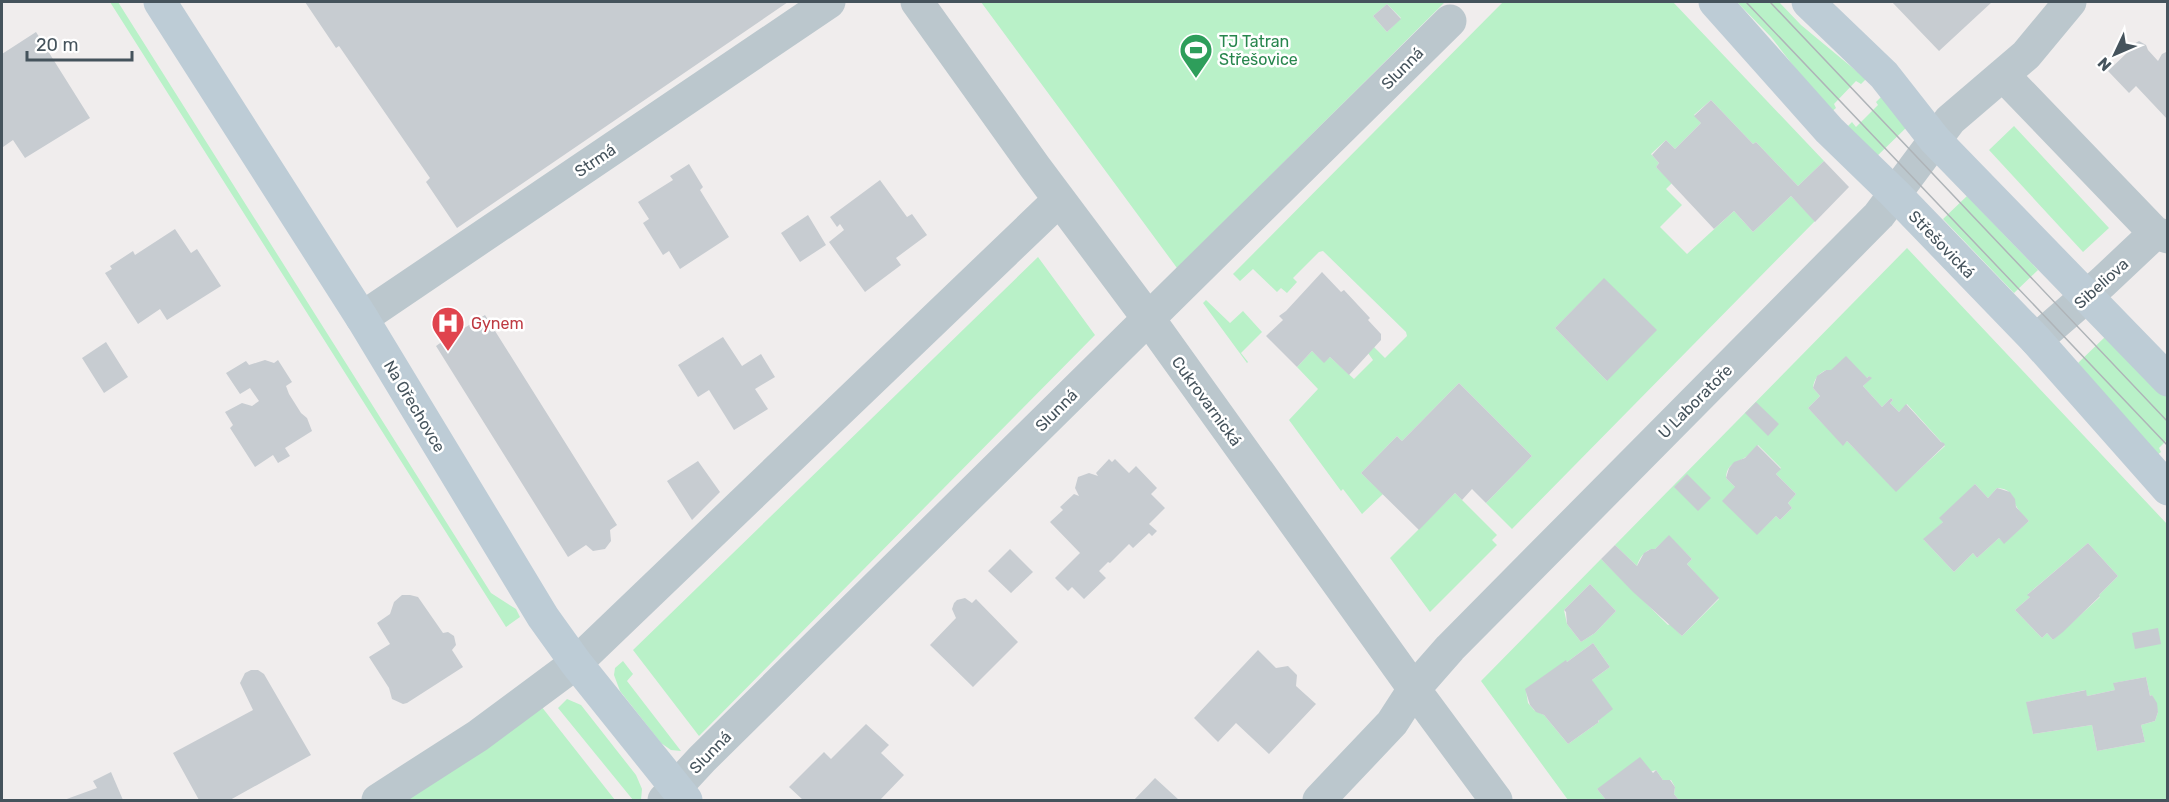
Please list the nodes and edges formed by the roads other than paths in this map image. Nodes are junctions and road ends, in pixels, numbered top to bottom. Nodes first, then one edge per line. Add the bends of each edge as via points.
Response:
1 (160, 2) edge
2 (829, 2) edge
3 (917, 2) edge
4 (1715, 2) edge
5 (1808, 2) edge
6 (2070, 2) edge
7 (1450, 21) dead end
8 (2004, 75) junction
9 (1935, 140) junction
10 (1894, 194) junction
11 (1059, 200) junction
12 (2161, 235) edge
13 (2086, 297) junction
14 (362, 318) junction
15 (1148, 318) junction
16 (2036, 340) junction
17 (2168, 380) edge
18 (2168, 489) edge
19 (576, 663) junction
20 (1413, 689) junction
21 (675, 796) edge
22 (378, 801) edge
23 (1318, 801) edge
24 (1496, 801) edge

1 - 14 street, Na Ořechovce
2 - 14 street, Strmá
3 - 11 street, Cukrovarnická
4 - 10 street, Střešovická via 1829,130
5 - 9 street via 1884,75
6 - 8 street, U Laboratoře
7 - 15 street, Slunná
8 - 9 street, U Laboratoře via 1950,120
8 - 12 street
9 - 10 street, U Laboratoře
9 - 13 street
10 - 16 street, Střešovická
10 - 20 street, U Laboratoře via 1879,215
11 - 15 street, Cukrovarnická
11 - 19 street
12 - 13 street, Sibeliova
13 - 16 street, Sibeliova
13 - 17 street
14 - 19 street, Na Ořechovce via 543,617
15 - 20 street, Cukrovarnická
15 - 21 street, Slunná via 711,750
16 - 18 street, Střešovická
19 - 21 street, Na Ořechovce
19 - 22 street via 479,735
20 - 23 street, U Laboratoře via 1392,723
20 - 24 street, Cukrovarnická

